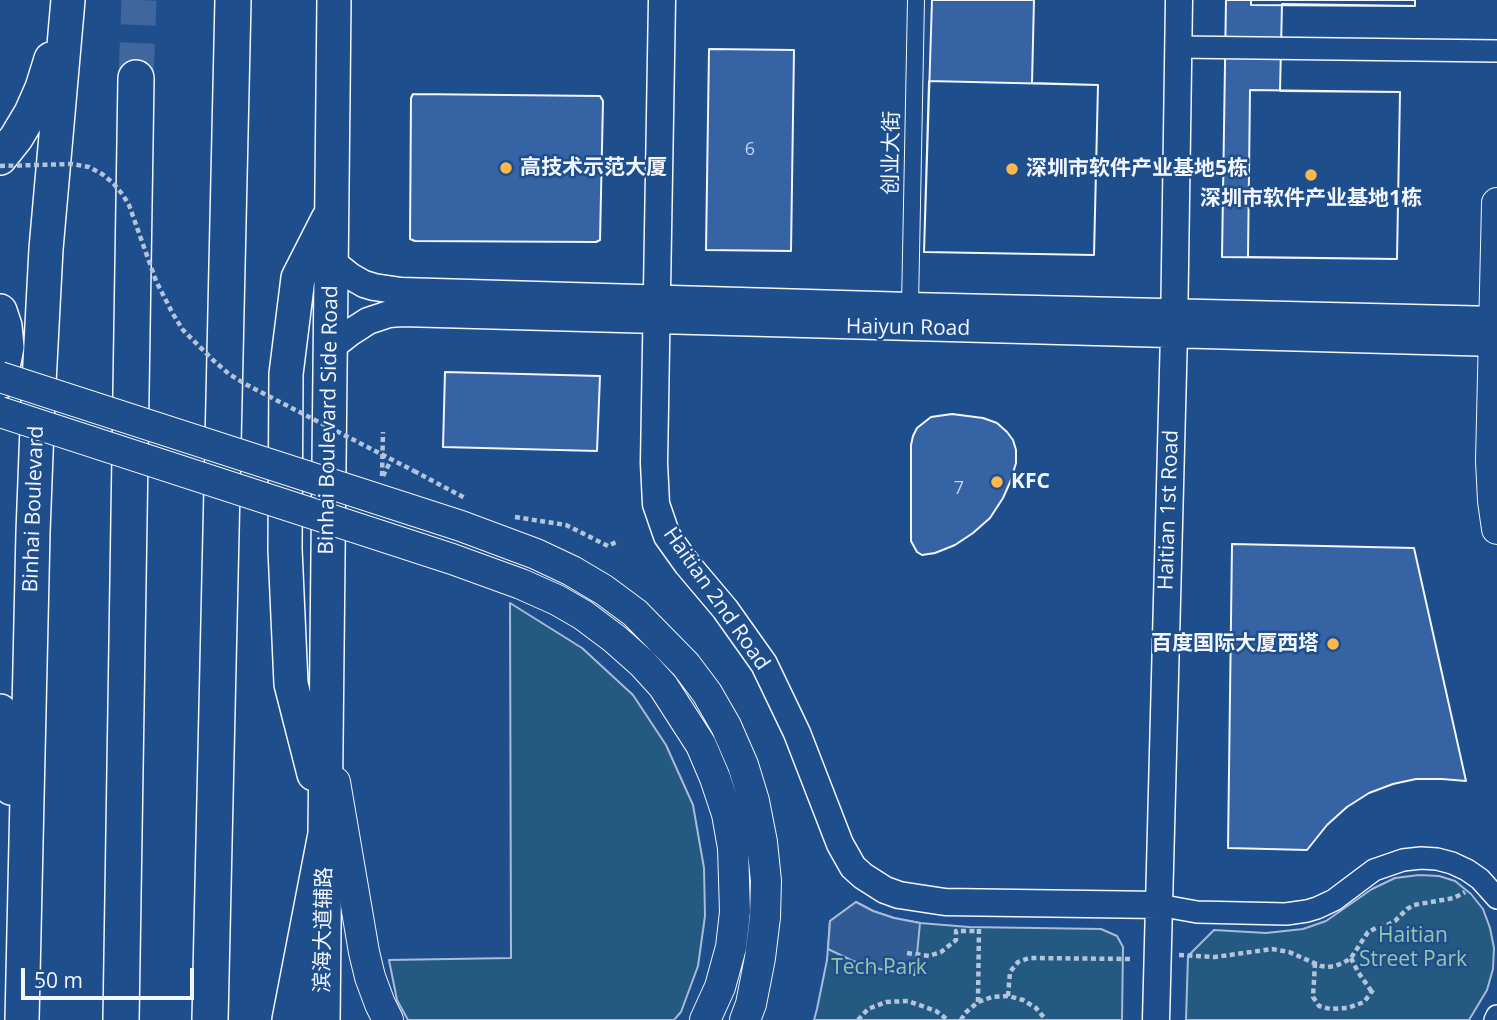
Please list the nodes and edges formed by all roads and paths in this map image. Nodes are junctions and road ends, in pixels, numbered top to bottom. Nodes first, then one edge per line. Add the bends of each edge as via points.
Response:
1 (233, 0) edge
2 (334, 0) edge
3 (662, 0) edge
4 (916, 0) edge
5 (1179, 0) edge
6 (67, 5) edge
7 (1178, 47) junction
8 (1497, 51) edge
9 (136, 78) tunnel mouth
10 (0, 158) edge
11 (0, 166) edge
12 (1497, 203) edge
13 (331, 213) junction
14 (331, 261) junction
15 (910, 306) junction
16 (656, 310) junction
17 (0, 311) edge
18 (1174, 322) junction
19 (1495, 331) edge
20 (329, 349) junction
21 (0, 379) edge
22 (0, 412) edge
23 (383, 432) dead end
24 (391, 460) junction
25 (468, 500) dead end
26 (512, 516) dead end
27 (1497, 529) edge
28 (616, 542) dead end
29 (0, 711) edge
30 (327, 730) junction
31 (325, 828) junction
32 (1480, 879) junction
33 (25, 889) junction
34 (1497, 898) edge
35 (1158, 905) junction
36 (979, 931) dead end
37 (979, 948) dead end
38 (907, 953) dead end
39 (1179, 956) dead end
40 (1351, 958) junction
41 (1132, 959) dead end
42 (1315, 962) junction
43 (1008, 996) junction
44 (978, 1002) junction
45 (22, 1020) edge
46 (121, 1020) edge
47 (210, 1020) edge
48 (290, 1020) edge
49 (323, 1020) edge
50 (388, 1020) edge
51 (705, 1020) edge
52 (745, 1020) edge
53 (859, 1020) edge
54 (948, 1020) edge
55 (961, 1020) edge
56 (1046, 1020) edge
57 (1156, 1020) edge

1 - 47 highway
2 - 13 main road, Binhai Boulevard Side Road
3 - 16 street, Haitian 2nd Road
4 - 15 street, 创业大街
5 - 7 street, Haitian 1st Road
6 - 10 main road via 42,88
6 - 33 main road, Binhai Boulevard via 38,402
7 - 8 street
7 - 18 street, Haitian 1st Road
9 - 46 highway
11 - 24 path, bridge via 72,164 102,174 129,205 156,281 183,330 220,368
12 - 19 main road
13 - 14 main road, Binhai Boulevard Side Road
13 - 31 main road via 298,278 286,374 285,549 291,684
14 - 16 street, Haiyun Road via 374,287
14 - 20 main road, Binhai Boulevard Side Road
15 - 16 street, Haiyun Road
15 - 18 street, Haiyun Road
16 - 18 street, Haiyun Road
16 - 20 street, Haiyun Road via 389,314 368,321
16 - 35 street, Haitian 2nd Road via 655,488 660,520 675,549 764,664 853,867 885,890 928,901
17 - 21 main road via 7,347
18 - 19 street, Haiyun Road
18 - 35 street, Haitian 1st Road
19 - 27 main road via 1491,461
20 - 30 main road, Binhai Boulevard Side Road
21 - 52 main road, bridge via 486,535 572,571 635,613 708,693 743,765 754,801 762,842 765,917
22 - 51 main road, bridge via 521,584 583,615 615,639 663,685 701,745 727,814 735,912 720,987
23 - 24 path via 383,477
24 - 25 path, bridge
26 - 28 path via 566,526 608,546
29 - 33 main road
30 - 31 main road, Binhai Boulevard Side Road
30 - 50 main road via 364,952
31 - 48 highway
31 - 49 main road, 滨海大道辅路
32 - 34 street
32 - 35 street via 1452,863 1421,858 1388,864 1334,900 1307,911 1197,912
32 - 40 path via 1463,894 1414,905 1395,921 1368,932
33 - 45 main road, Binhai Boulevard
35 - 57 street, Haitian 1st Road
36 - 38 path via 956,931 956,940 929,956
37 - 44 path
39 - 42 path via 1215,957 1272,949
40 - 42 path via 1328,967
40 - 42 path via 1373,991 1364,1002 1348,1008 1319,1006 1313,997
41 - 43 path via 1029,958 1017,962 1010,972
43 - 44 path
43 - 56 path via 1036,1008
44 - 55 path
53 - 54 path via 868,1009 886,1002 908,1001

